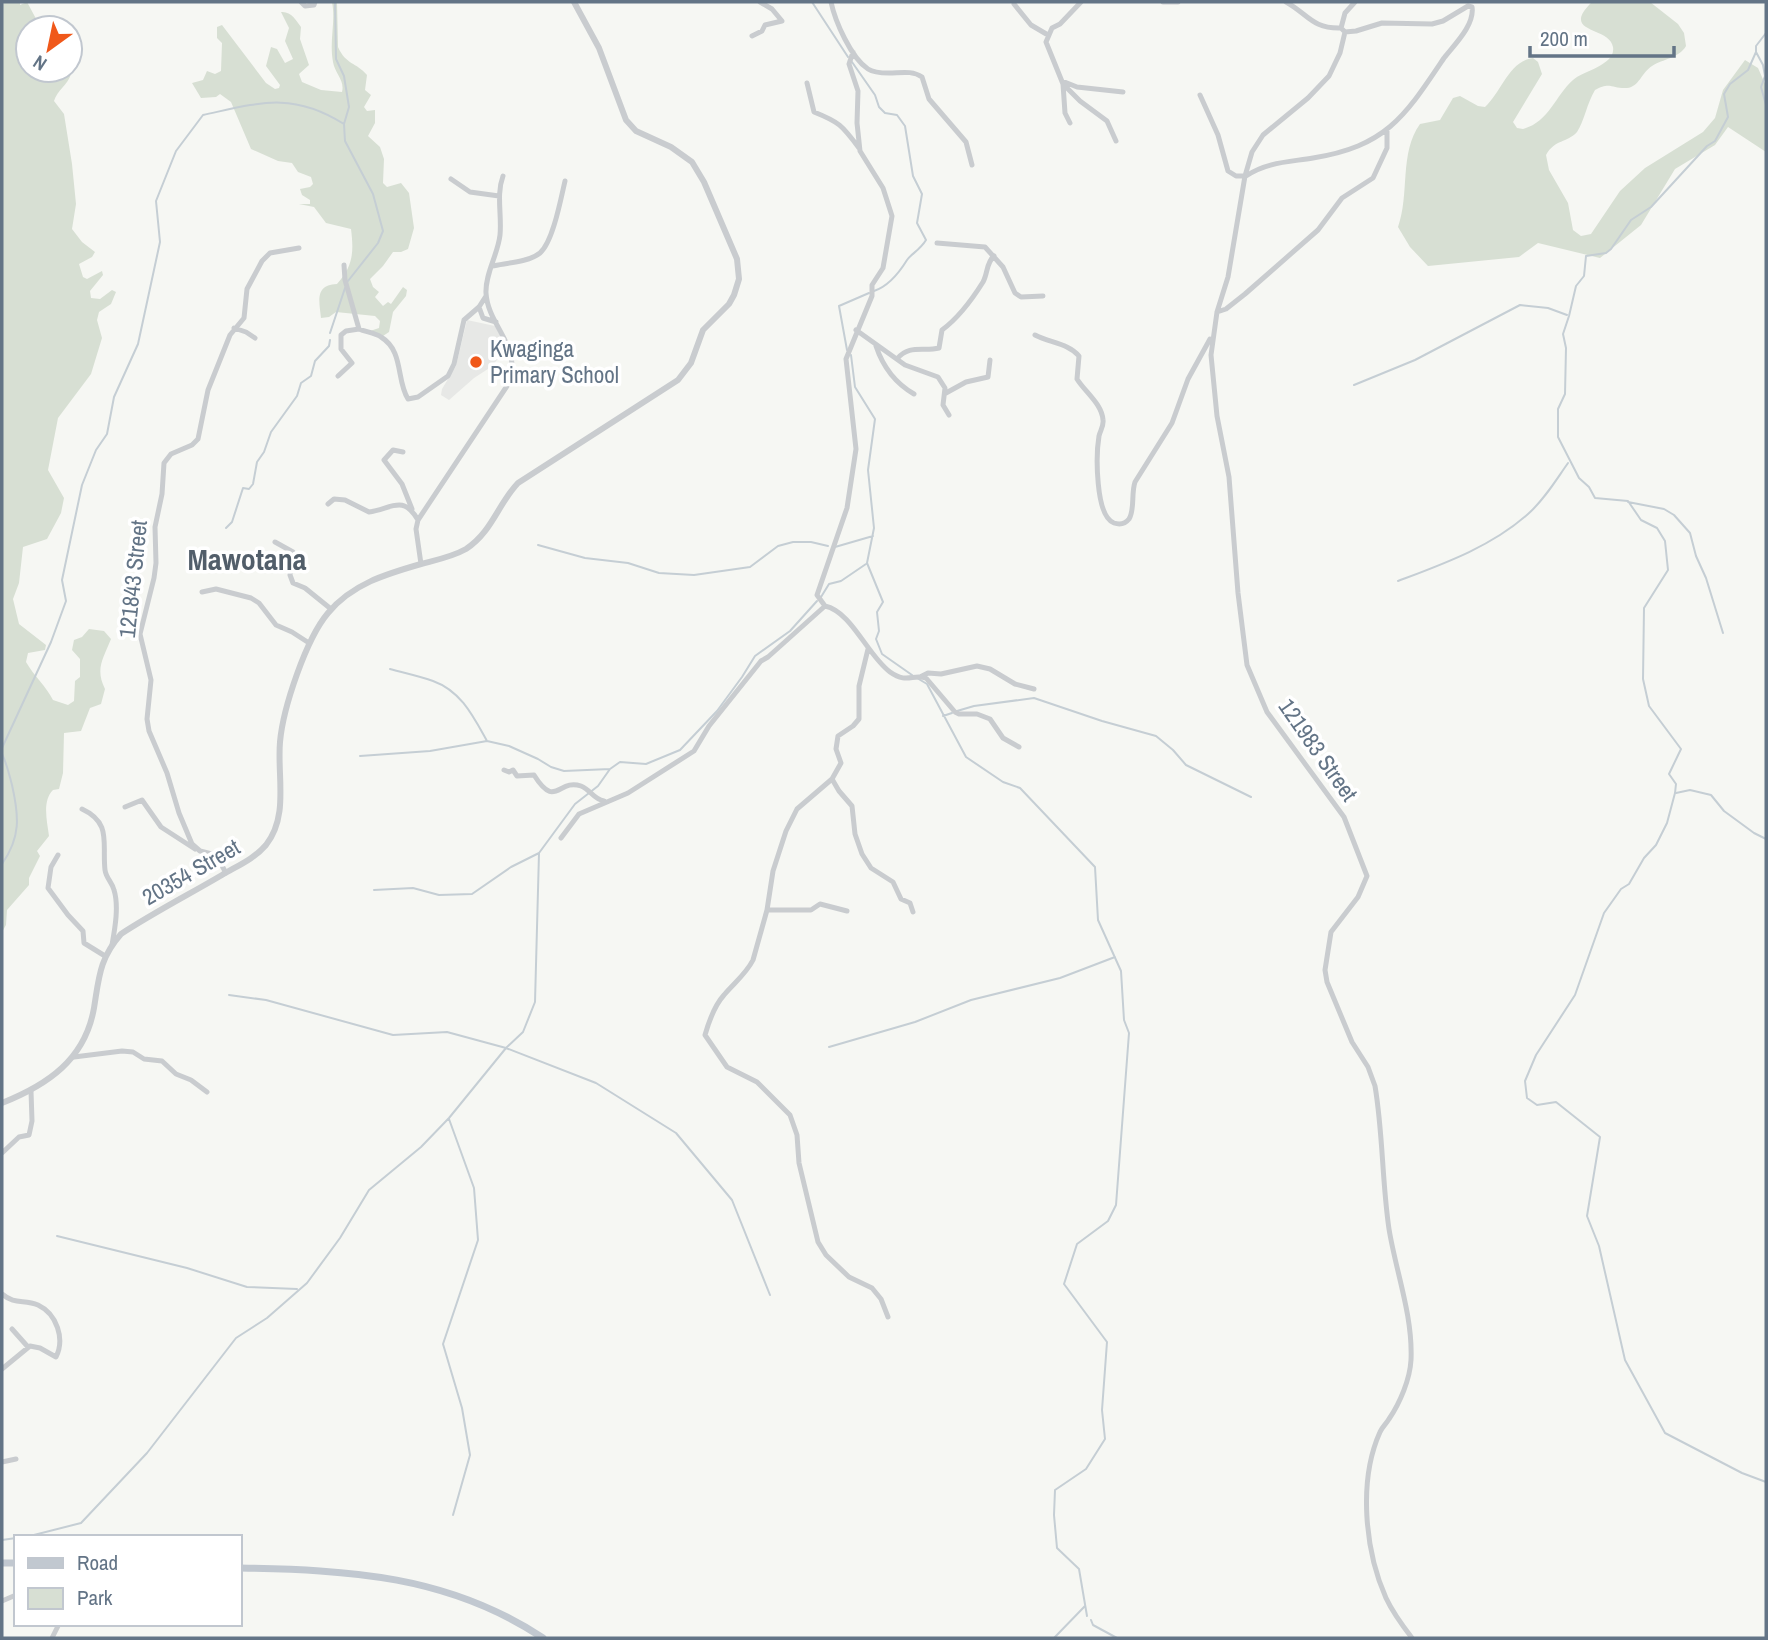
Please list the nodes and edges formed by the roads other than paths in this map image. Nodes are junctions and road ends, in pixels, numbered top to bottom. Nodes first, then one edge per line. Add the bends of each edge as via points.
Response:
1 (301, 2) edge
2 (315, 2) edge
3 (574, 2) edge
4 (760, 2) edge
5 (831, 2) edge
6 (1081, 2) edge
7 (1163, 2) edge
8 (1178, 2) edge
9 (1286, 2) edge
10 (1355, 2) edge
11 (1014, 4) dead end
12 (1470, 4) edge
13 (1343, 30) junction
14 (1048, 35) junction
15 (752, 36) dead end
16 (853, 54) junction
17 (807, 83) dead end
18 (1063, 83) junction
19 (1123, 92) dead end
20 (1200, 94) dead end
21 (1070, 123) dead end
22 (1387, 131) junction
23 (1116, 141) dead end
24 (860, 151) junction
25 (972, 165) dead end
26 (503, 176) dead end
27 (1245, 176) junction
28 (451, 179) dead end
29 (565, 181) dead end
30 (499, 196) junction
31 (937, 243) dead end
32 (299, 248) dead end
33 (995, 256) junction
34 (344, 265) dead end
35 (492, 266) junction
36 (486, 296) junction
37 (1043, 296) dead end
38 (479, 307) junction
39 (1217, 312) junction
40 (496, 322) junction
41 (234, 328) junction
42 (359, 329) junction
43 (856, 330) junction
44 (1035, 335) dead end
45 (1212, 336) junction
46 (255, 338) dead end
47 (876, 345) junction
48 (897, 359) junction
49 (990, 360) dead end
50 (338, 376) dead end
51 (914, 394) dead end
52 (945, 394) junction
53 (949, 415) dead end
54 (403, 452) dead end
55 (328, 504) dead end
56 (413, 512) junction
57 (418, 520) junction
58 (275, 542) dead end
59 (421, 564) junction
60 (202, 592) dead end
61 (821, 601) junction
62 (331, 609) junction
63 (309, 643) junction
64 (867, 649) junction
65 (918, 678) junction
66 (1034, 689) dead end
67 (1019, 747) dead end
68 (504, 770) dead end
69 (832, 779) junction
70 (607, 802) junction
71 (125, 807) dead end
72 (82, 809) dead end
73 (561, 838) dead end
74 (198, 850) junction
75 (58, 855) dead end
76 (226, 873) junction
77 (766, 910) junction
78 (847, 911) dead end
79 (913, 912) dead end
80 (112, 945) junction
81 (105, 956) junction
82 (74, 1057) junction
83 (31, 1091) junction
84 (206, 1092) dead end
85 (2, 1103) edge
86 (2, 1153) edge
87 (2, 1294) edge
88 (888, 1317) dead end
89 (12, 1329) dead end
90 (28, 1347) junction
91 (2, 1368) edge
92 (16, 1459) dead end
93 (2, 1462) edge
94 (242, 1568) edge
95 (543, 1638) edge
96 (1412, 1638) edge

1 - 2 street via 309,6
3 - 59 street, 20354 Street via 599,48 626,120 643,135 680,153 699,172 736,256 738,285 731,301 702,330 691,363 678,380 522,480 489,528 466,549
4 - 15 street via 782,22 765,25
5 - 16 street
6 - 14 street
7 - 8 street
9 - 13 street via 1317,25
10 - 13 street, 121983 Street via 1345,13
11 - 14 street via 1031,25
12 - 13 street via 1432,24 1389,22 1352,32
12 - 22 street via 1473,12 1464,31 1415,102
13 - 27 street, 121983 Street via 1340,53 1329,76 1258,140
14 - 18 street via 1046,45
16 - 24 street via 849,64 858,91
16 - 25 street via 872,72 922,77 929,99 966,142
17 - 24 street via 814,112 839,124
18 - 19 street
18 - 21 street
18 - 23 street via 1080,102 1108,121
20 - 27 street via 1219,135 1228,171
22 - 27 street via 1348,152 1266,165
22 - 39 street via 1387,148 1373,178 1342,198 1318,230 1245,294
24 - 43 street via 883,188 892,216 883,268
26 - 30 street
27 - 39 street, 121983 Street via 1228,277
28 - 30 street via 470,192
29 - 35 street via 554,225 541,252
30 - 35 street via 500,234
31 - 33 street via 982,246
32 - 41 street via 267,256 249,285 244,318
33 - 37 street via 1015,293
33 - 48 street via 958,317 942,330 939,348 915,348
34 - 42 street
35 - 36 street
36 - 38 street
36 - 40 street
38 - 40 street via 483,318
38 - 42 street via 464,320 448,376 414,398 406,398 398,360 387,343
39 - 45 street, 121983 Street
40 - 57 street via 510,351 510,379
41 - 46 street
41 - 74 street, 121843 Street via 207,394 197,440 164,463 155,527 155,570 140,634 150,680 149,731
42 - 50 street via 341,335 341,349 352,363
43 - 47 street
43 - 61 street via 849,353 856,449 847,508 820,581
44 - 45 street via 1069,346 1079,356 1078,381 1096,403 1103,421 1097,460 1104,514 1121,524 1131,516 1133,486 1168,431 1188,379
45 - 96 street, 121983 Street via 1247,665 1267,712 1344,817 1367,876 1358,898 1331,932 1325,970 1374,1086 1388,1217 1408,1322 1408,1375 1376,1441 1366,1506 1381,1583
47 - 48 street
47 - 51 street via 892,376
48 - 52 street via 938,377
49 - 52 street via 988,377
52 - 53 street via 943,405
54 - 56 street via 393,450 384,460 402,484
55 - 56 street via 341,499 369,512 398,504
56 - 57 street
57 - 59 street
58 - 62 street via 293,552 293,583
59 - 62 street, 20354 Street via 370,581
60 - 63 street via 216,589 251,598 276,625
61 - 64 street via 839,612
61 - 70 street via 761,661 694,751
62 - 63 street, 20354 Street
63 - 76 street, 20354 Street via 283,726 277,826 262,850
64 - 65 street via 888,670 905,679
64 - 69 street via 859,686 860,716 838,736 841,764
65 - 66 street via 976,666
65 - 67 street via 930,681 955,712 987,717 1003,738
68 - 70 street via 513,770 517,776 534,775 549,792 581,786
69 - 77 street via 808,798 791,820
69 - 79 street via 852,806 855,834 866,861 893,882
70 - 73 street via 579,814
71 - 74 street via 142,800 161,827
72 - 80 street via 99,820 105,837 106,874 115,894
74 - 76 street, 121843 Street via 216,855
75 - 81 street via 48,888 83,930 84,943
76 - 80 street, 20354 Street via 132,927
77 - 78 street via 811,911 820,904
77 - 88 street via 751,965 722,998 705,1035 727,1067 757,1082 790,1115 818,1242 849,1276 872,1288
80 - 81 street, 20354 Street
81 - 82 street, 20354 Street via 91,1022
82 - 83 street, 20354 Street
82 - 84 street via 133,1052 162,1062
83 - 85 street, 20354 Street
83 - 86 street via 29,1135 19,1137
87 - 90 street via 38,1306 54,1320 61,1338 55,1357
89 - 90 street
90 - 91 street
92 - 93 street
94 - 95 main road via 352,1572 408,1581 464,1598

